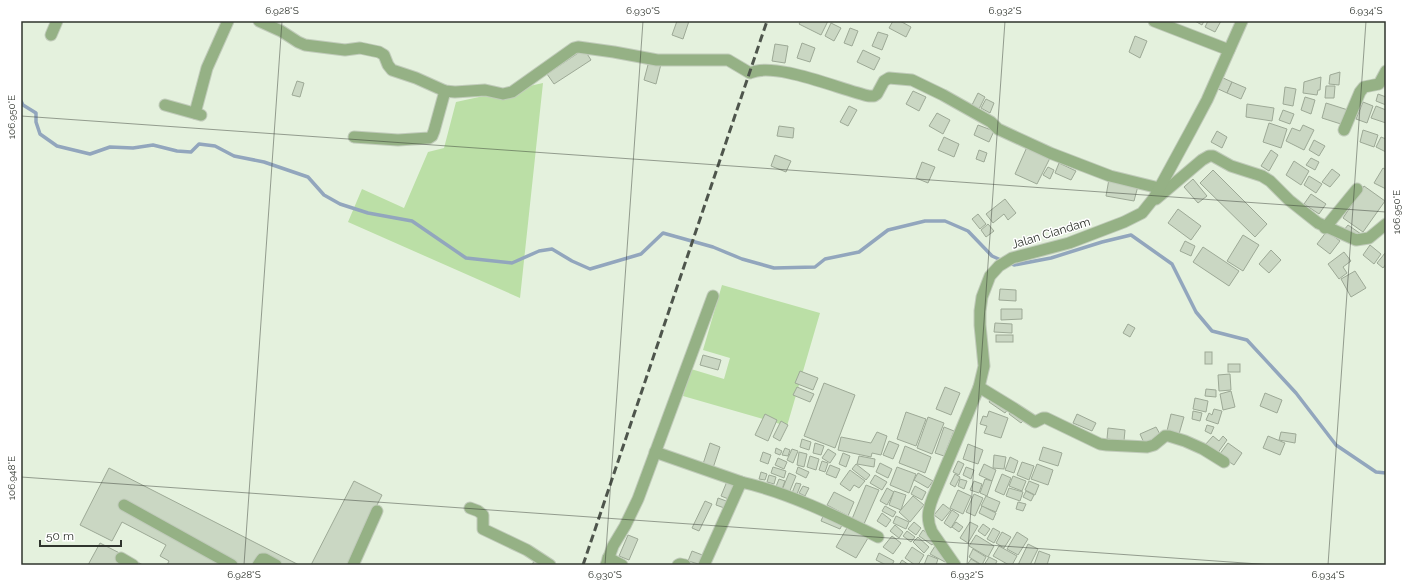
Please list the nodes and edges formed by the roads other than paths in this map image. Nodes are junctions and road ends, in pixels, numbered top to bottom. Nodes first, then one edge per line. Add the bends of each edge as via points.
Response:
1 (57, 21) edge
2 (228, 21) edge
3 (259, 21) edge
4 (1154, 21) edge
5 (1242, 21) edge
6 (51, 35) dead end
7 (1228, 50) junction
8 (1386, 71) edge
9 (445, 91) junction
10 (165, 105) dead end
11 (1344, 130) dead end
12 (354, 137) dead end
13 (1159, 188) junction
14 (1357, 189) dead end
15 (1146, 208) junction
16 (1386, 224) edge
17 (1325, 228) junction
18 (713, 296) dead end
19 (979, 387) junction
20 (655, 452) junction
21 (1224, 462) dead end
22 (741, 482) junction
23 (124, 505) dead end
24 (470, 508) dead end
25 (377, 511) dead end
26 (878, 537) dead end
27 (121, 558) dead end
28 (607, 562) edge
29 (133, 565) edge
30 (232, 565) edge
31 (258, 565) edge
32 (276, 565) edge
33 (353, 565) edge
34 (550, 565) edge
35 (622, 565) edge
36 (678, 565) edge
37 (685, 565) edge
38 (704, 565) edge
39 (955, 565) edge

1 - 6 street
2 - 10 street via 207,68 198,114
3 - 9 street via 305,45 345,50 360,48 379,52 384,55 392,70
4 - 7 street
5 - 7 street, Jalan Ciandam
7 - 13 street, Jalan Ciandam via 1207,100
8 - 11 street via 1379,84 1364,86
9 - 12 street via 434,131 429,138 398,140
9 - 13 street via 485,90 503,94 512,92 574,48 657,60 728,60 750,73 763,70 794,74 869,96 877,94 884,81 889,78 912,80 991,122 998,129 1050,153 1110,176
13 - 15 street, Jalan Ciandam
14 - 17 street
15 - 17 street via 1202,160 1213,156 1231,166 1266,178
15 - 19 street, Jalan Ciandam via 1134,218 1103,231 1069,243 1020,255 1002,264 990,276 981,303 980,325 984,366
16 - 17 street via 1369,238 1360,240
18 - 20 street
19 - 21 street via 1035,422 1046,418 1100,444 1147,447 1169,436 1203,449
19 - 39 street, Jalan Ciandam via 933,497 928,516 932,532
20 - 22 street
20 - 28 street via 638,499 616,539
22 - 26 street via 806,504
22 - 38 street
23 - 30 street
24 - 34 street via 482,515 483,528 527,550
25 - 33 street
27 - 29 street
28 - 35 street
31 - 32 street via 262,559
36 - 37 street

